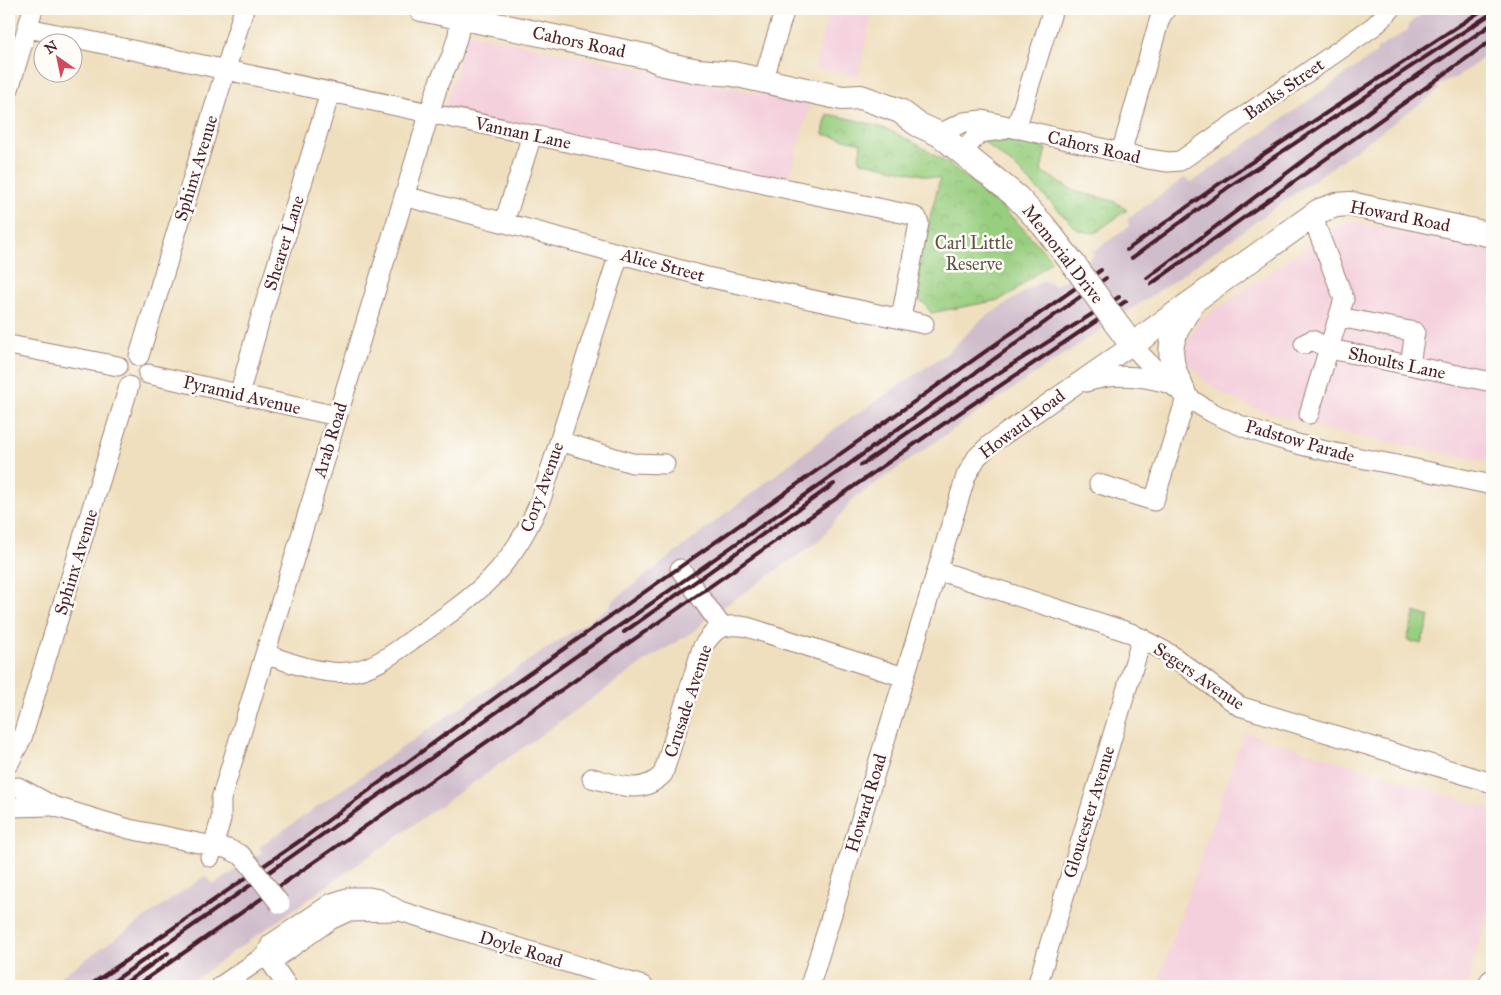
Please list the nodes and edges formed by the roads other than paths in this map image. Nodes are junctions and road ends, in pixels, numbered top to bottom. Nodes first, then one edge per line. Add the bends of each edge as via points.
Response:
1 (33, 9) edge
2 (244, 9) edge
3 (421, 9) edge
4 (785, 9) edge
5 (1052, 9) edge
6 (1166, 9) edge
7 (1392, 9) edge
8 (460, 13) edge
9 (28, 28) junction
10 (226, 70) junction
11 (763, 81) junction
12 (9, 89) edge
13 (330, 93) junction
14 (429, 113) junction
15 (1016, 129) junction
16 (939, 134) junction
17 (532, 135) junction
18 (962, 152) junction
19 (1121, 153) junction
20 (1172, 162) joint
21 (404, 196) junction
22 (1314, 215) junction
23 (504, 223) junction
24 (1492, 235) edge
25 (619, 254) junction
26 (1196, 300) junction
27 (1339, 317) junction
28 (901, 318) junction
29 (924, 324) dead end
30 (1304, 344) dead end
31 (9, 345) edge
32 (1132, 345) junction
33 (1330, 348) junction
34 (139, 356) junction
35 (1410, 365) junction
36 (118, 366) junction
37 (148, 374) junction
38 (1492, 382) edge
39 (129, 386) junction
40 (1073, 386) junction
41 (1182, 391) junction
42 (239, 395) junction
43 (1309, 414) dead end
44 (337, 416) junction
45 (559, 441) junction
46 (665, 464) dead end
47 (1099, 484) dead end
48 (1492, 485) edge
49 (680, 569) dead end
50 (937, 570) junction
51 (722, 626) junction
52 (1142, 638) junction
53 (265, 654) junction
54 (904, 678) junction
55 (22, 738) junction
56 (9, 764) edge
57 (592, 778) dead end
58 (1492, 783) edge
59 (15, 784) edge
60 (53, 806) junction
61 (10, 808) edge
62 (205, 850) junction
63 (300, 933) junction
64 (266, 955) junction
65 (601, 980) edge
66 (1492, 982) edge
67 (810, 984) edge
68 (221, 986) edge
69 (287, 986) edge
70 (643, 986) edge
71 (1036, 986) edge
72 (1491, 986) edge

1 - 9 street
2 - 10 street, Sphinx Avenue
3 - 8 main road, Cahors Road
4 - 11 street
5 - 15 street
6 - 19 street via 1160,18
7 - 20 street, Banks Street via 1374,26 1193,153
8 - 11 main road, Cahors Road via 649,56 718,66 733,74
8 - 14 street, Arab Road via 452,55
9 - 10 street, Vannan Lane
9 - 12 street
10 - 13 street, Vannan Lane
10 - 34 street, Sphinx Avenue
11 - 16 main road, Cahors Road via 842,98 873,100 900,110 917,124
13 - 14 street, Vannan Lane
13 - 42 street, Shearer Lane
14 - 17 street, Vannan Lane
14 - 21 street, Arab Road
15 - 16 street, Cahors Road via 997,122 972,120
15 - 18 street, Cahors Road via 984,131 975,136
15 - 19 street, Cahors Road
16 - 18 main road, Memorial Drive
17 - 23 street
17 - 28 street, Vannan Lane via 918,218
18 - 32 main road, Memorial Drive, bridge via 1032,212
19 - 20 street, Cahors Road
21 - 23 street, Alice Street
21 - 44 street, Arab Road
22 - 24 main road, Howard Road via 1336,205 1350,204
22 - 26 main road, Howard Road
22 - 27 street via 1317,230 1342,289 1344,298
23 - 25 street, Alice Street
25 - 28 street, Alice Street via 707,277
25 - 45 street, Cory Avenue
26 - 32 main road, Howard Road
26 - 41 main road via 1177,327 1171,344 1172,365
27 - 33 street
27 - 35 street via 1415,332
28 - 29 street, Alice Street
30 - 33 street, Shoults Lane via 1312,340
31 - 36 street
32 - 40 street, Howard Road
32 - 41 street, Padstow Parade
33 - 35 street, Shoults Lane
33 - 43 street
34 - 36 street via 124,358
34 - 37 street via 147,364
35 - 38 street, Shoults Lane
36 - 39 street via 118,376
37 - 39 street via 143,382
37 - 42 street, Pyramid Avenue
39 - 55 street, Sphinx Avenue
40 - 41 street via 1117,375 1150,378
40 - 50 street, Howard Road via 977,457 966,476
41 - 47 street via 1154,501
41 - 48 street, Padstow Parade via 1222,417 1291,442
42 - 44 street, Pyramid Avenue
44 - 53 street, Arab Road
45 - 46 street via 632,463
45 - 53 street, Cory Avenue via 542,496 522,541 491,580 454,611 390,656 365,668 318,671
49 - 51 street
50 - 52 street, Segers Avenue
50 - 54 street, Howard Road
51 - 54 street, Crusade Avenue via 747,627
51 - 57 street, Crusade Avenue via 710,635 702,648 663,774 642,788 627,788
52 - 58 street, Segers Avenue via 1170,654 1238,706
52 - 71 street, Gloucester Avenue
53 - 62 street, Arab Road via 221,799 221,819
54 - 67 street, Howard Road
55 - 56 street, Sphinx Avenue
55 - 59 street, Sphinx Avenue
59 - 60 street
59 - 61 street, Sphinx Avenue via 18,800
60 - 61 street
60 - 62 street via 129,829 159,845
62 - 63 street, bridge via 241,855
63 - 64 street, Doyle Road via 271,944
63 - 65 street, Doyle Road via 323,908 350,897 379,899 400,912
64 - 68 street, Doyle Road
64 - 69 street
65 - 70 street, Doyle Road
66 - 72 main road

